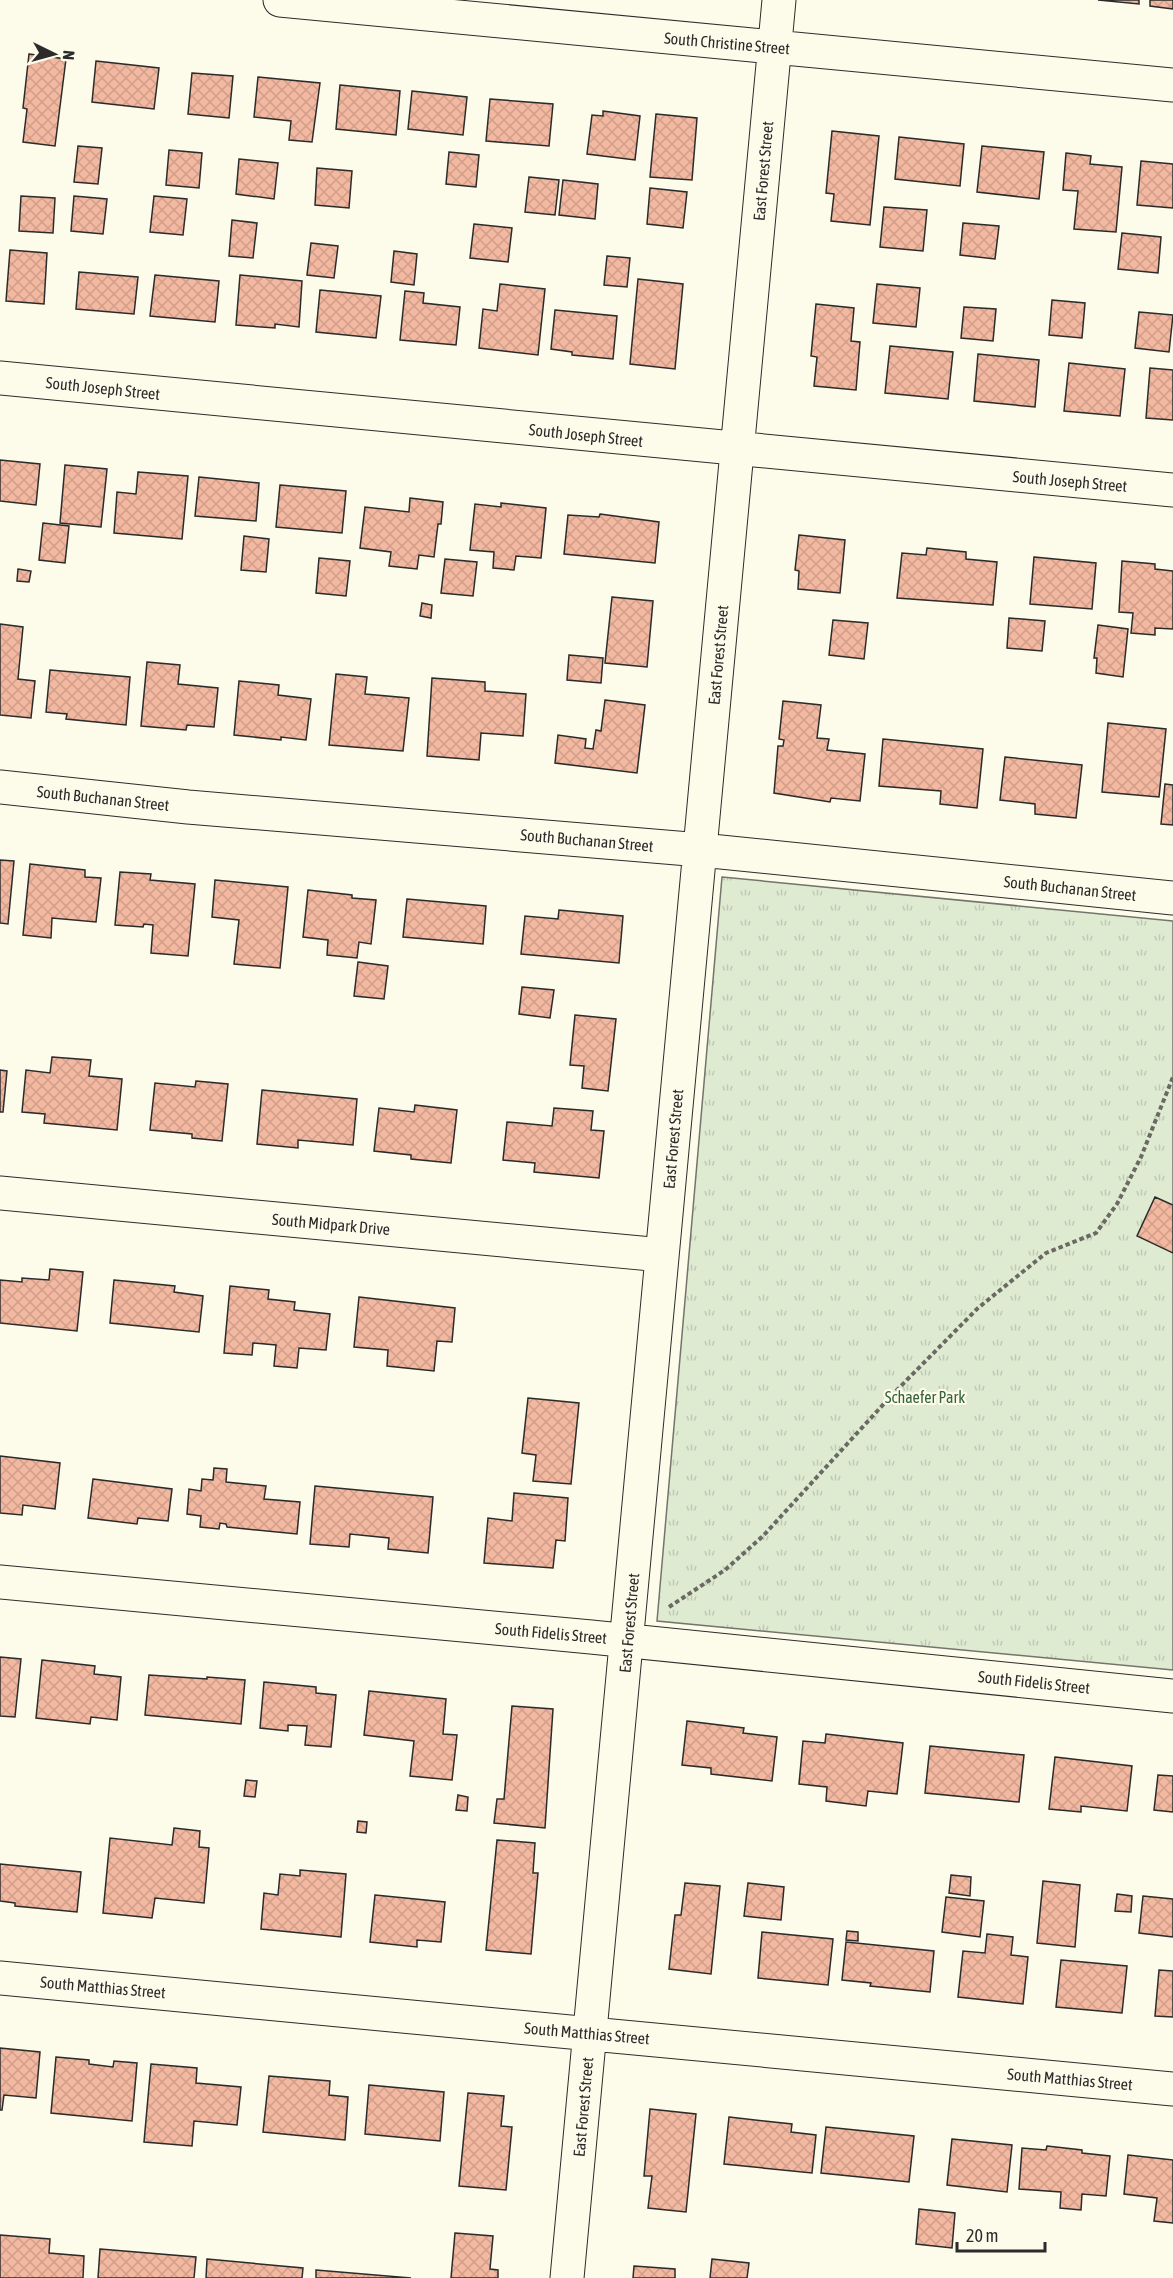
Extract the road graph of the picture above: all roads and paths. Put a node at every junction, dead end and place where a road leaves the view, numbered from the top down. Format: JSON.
{"nodes":[{"id":1,"x":280,"y":0,"type":"edge"},
{"id":2,"x":779,"y":0,"type":"edge"},
{"id":3,"x":775,"y":47,"type":"junction"},
{"id":4,"x":1173,"y":85,"type":"edge"},
{"id":5,"x":0,"y":378,"type":"edge"},
{"id":6,"x":736,"y":450,"type":"junction"},
{"id":7,"x":1173,"y":490,"type":"edge"},
{"id":8,"x":0,"y":787,"type":"edge"},
{"id":9,"x":700,"y":850,"type":"junction"},
{"id":10,"x":1173,"y":898,"type":"edge"},
{"id":11,"x":1173,"y":1077,"type":"edge"},
{"id":12,"x":0,"y":1193,"type":"edge"},
{"id":13,"x":662,"y":1256,"type":"junction"},
{"id":14,"x":0,"y":1582,"type":"edge"},
{"id":15,"x":669,"y":1607,"type":"dead end"},
{"id":16,"x":627,"y":1640,"type":"junction"},
{"id":17,"x":1173,"y":1696,"type":"edge"},
{"id":18,"x":0,"y":1977,"type":"edge"},
{"id":19,"x":590,"y":2034,"type":"junction"},
{"id":20,"x":1173,"y":2089,"type":"edge"},
{"id":21,"x":567,"y":2278,"type":"edge"}],
"edges":[{"from":1,"to":3,"type":"street","name":"South Christine Street"},
{"from":2,"to":3,"type":"street","name":"East Forest Street"},
{"from":3,"to":4,"type":"street","name":"South Christine Street"},
{"from":3,"to":6,"type":"street","name":"East Forest Street"},
{"from":5,"to":6,"type":"street","name":"South Joseph Street"},
{"from":6,"to":7,"type":"street","name":"South Joseph Street"},
{"from":6,"to":9,"type":"street","name":"East Forest Street"},
{"from":8,"to":9,"type":"street","name":"South Buchanan Street"},
{"from":9,"to":10,"type":"street","name":"South Buchanan Street"},
{"from":9,"to":13,"type":"street","name":"East Forest Street"},
{"from":11,"to":15,"type":"path"},
{"from":12,"to":13,"type":"street","name":"South Midpark Drive"},
{"from":13,"to":16,"type":"street","name":"East Forest Street"},
{"from":14,"to":16,"type":"street","name":"South Fidelis Street"},
{"from":16,"to":17,"type":"street","name":"South Fidelis Street"},
{"from":16,"to":19,"type":"street","name":"East Forest Street"},
{"from":18,"to":19,"type":"street","name":"South Matthias Street"},
{"from":19,"to":20,"type":"street","name":"South Matthias Street"},
{"from":19,"to":21,"type":"street","name":"East Forest Street"}]}
